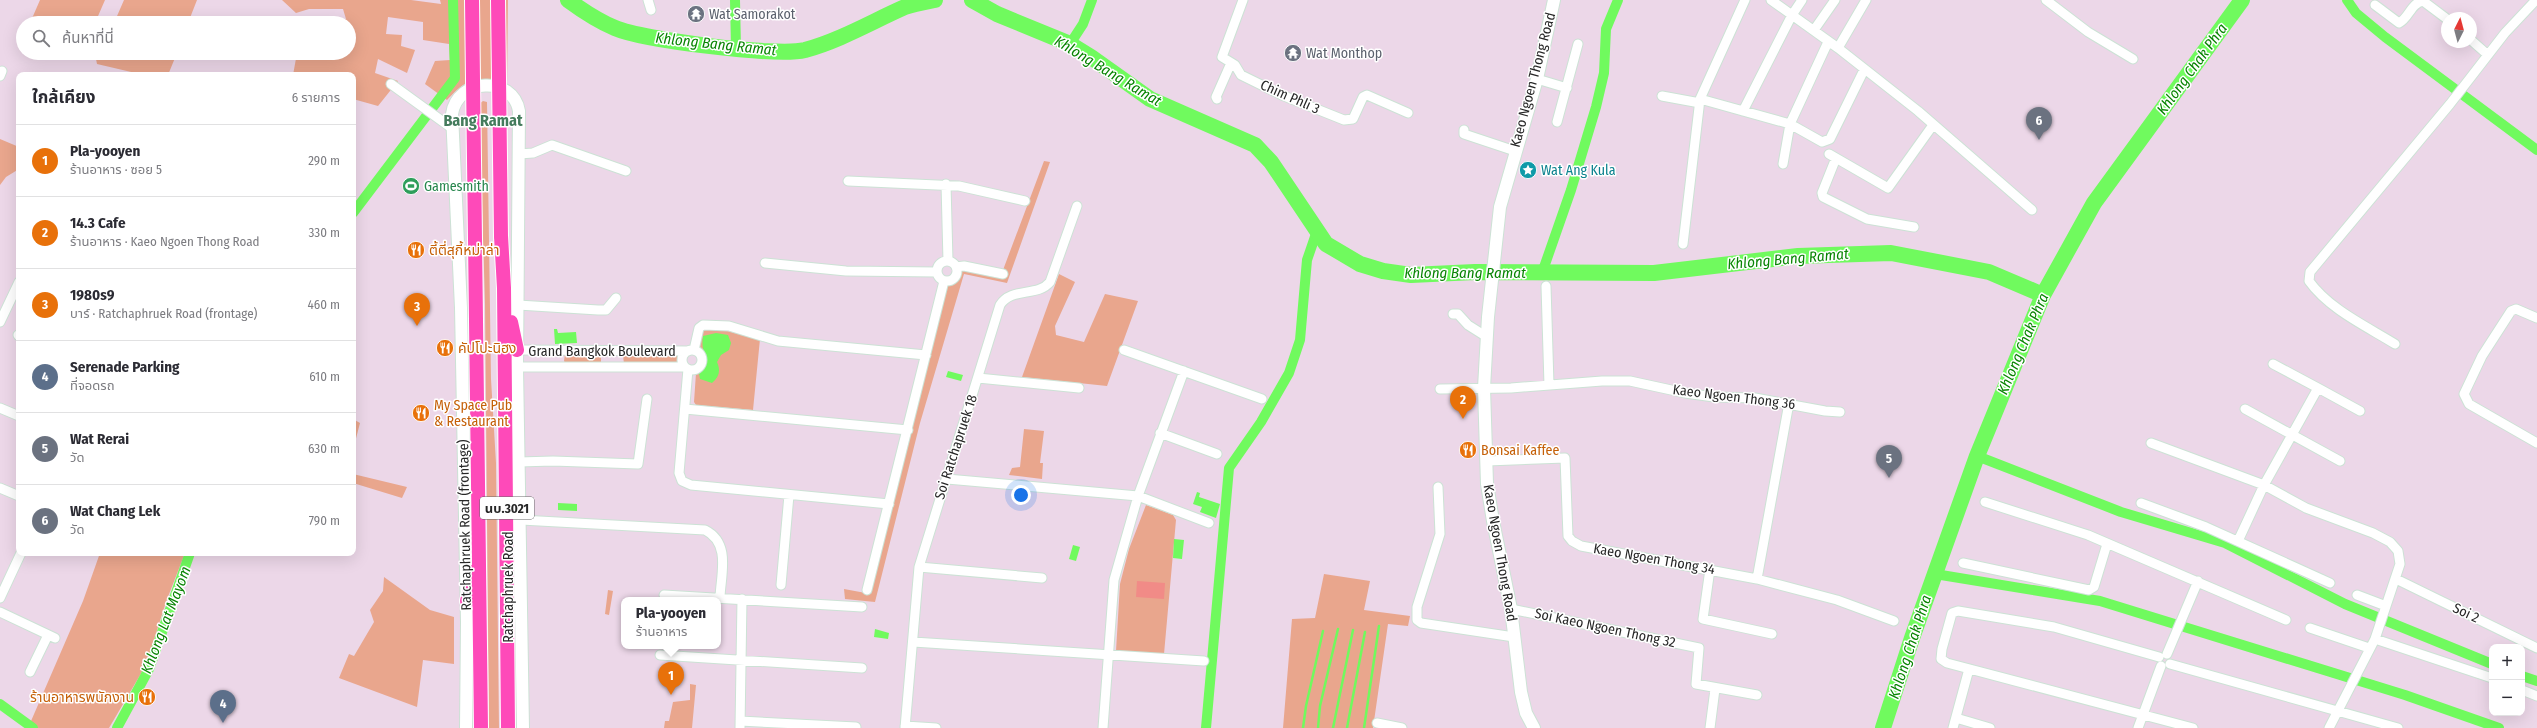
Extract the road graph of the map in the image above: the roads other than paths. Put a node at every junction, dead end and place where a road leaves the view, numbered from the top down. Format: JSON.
{"nodes":[{"id":1,"x":472,"y":0,"type":"edge"},
{"id":2,"x":498,"y":0,"type":"edge"},
{"id":3,"x":648,"y":0,"type":"edge"},
{"id":4,"x":1243,"y":0,"type":"edge"},
{"id":5,"x":1554,"y":0,"type":"edge"},
{"id":6,"x":1745,"y":0,"type":"edge"},
{"id":7,"x":1771,"y":0,"type":"edge"},
{"id":8,"x":1802,"y":0,"type":"edge"},
{"id":9,"x":1834,"y":0,"type":"edge"},
{"id":10,"x":2046,"y":0,"type":"edge"},
{"id":11,"x":2536,"y":0,"type":"edge"},
{"id":12,"x":1864,"y":1,"type":"edge"},
{"id":13,"x":2375,"y":6,"type":"dead end"},
{"id":14,"x":651,"y":10,"type":"dead end"},
{"id":15,"x":2441,"y":14,"type":"edge"},
{"id":16,"x":1792,"y":15,"type":"junction"},
{"id":17,"x":1814,"y":30,"type":"junction"},
{"id":18,"x":1828,"y":42,"type":"junction"},
{"id":19,"x":1578,"y":44,"type":"dead end"},
{"id":20,"x":2477,"y":45,"type":"edge"},
{"id":21,"x":1838,"y":48,"type":"junction"},
{"id":22,"x":2488,"y":55,"type":"junction"},
{"id":23,"x":2133,"y":59,"type":"dead end"},
{"id":24,"x":1231,"y":63,"type":"junction"},
{"id":25,"x":1864,"y":70,"type":"junction"},
{"id":26,"x":1537,"y":79,"type":"junction"},
{"id":27,"x":391,"y":84,"type":"dead end"},
{"id":28,"x":1567,"y":88,"type":"junction"},
{"id":29,"x":1662,"y":96,"type":"dead end"},
{"id":30,"x":1218,"y":99,"type":"dead end"},
{"id":31,"x":1700,"y":101,"type":"junction"},
{"id":32,"x":1743,"y":111,"type":"junction"},
{"id":33,"x":1408,"y":113,"type":"dead end"},
{"id":34,"x":1557,"y":122,"type":"dead end"},
{"id":35,"x":1790,"y":124,"type":"junction"},
{"id":36,"x":1933,"y":125,"type":"junction"},
{"id":37,"x":453,"y":129,"type":"junction"},
{"id":38,"x":1464,"y":130,"type":"dead end"},
{"id":39,"x":1515,"y":151,"type":"junction"},
{"id":40,"x":519,"y":154,"type":"junction"},
{"id":41,"x":1783,"y":164,"type":"dead end"},
{"id":42,"x":626,"y":171,"type":"dead end"},
{"id":43,"x":848,"y":181,"type":"dead end"},
{"id":44,"x":946,"y":184,"type":"junction"},
{"id":45,"x":1025,"y":201,"type":"dead end"},
{"id":46,"x":1077,"y":206,"type":"dead end"},
{"id":47,"x":2032,"y":210,"type":"dead end"},
{"id":48,"x":1914,"y":227,"type":"dead end"},
{"id":49,"x":1683,"y":244,"type":"dead end"},
{"id":50,"x":948,"y":261,"type":"junction"},
{"id":51,"x":765,"y":263,"type":"dead end"},
{"id":52,"x":956,"y":267,"type":"junction"},
{"id":53,"x":937,"y":272,"type":"junction"},
{"id":54,"x":1002,"y":274,"type":"dead end"},
{"id":55,"x":944,"y":281,"type":"junction"},
{"id":56,"x":1546,"y":286,"type":"dead end"},
{"id":57,"x":16,"y":288,"type":"edge"},
{"id":58,"x":504,"y":288,"type":"junction"},
{"id":59,"x":616,"y":298,"type":"dead end"},
{"id":60,"x":518,"y":305,"type":"junction"},
{"id":61,"x":1453,"y":314,"type":"dead end"},
{"id":62,"x":2537,"y":318,"type":"edge"},
{"id":63,"x":0,"y":322,"type":"edge"},
{"id":64,"x":1487,"y":337,"type":"junction"},
{"id":65,"x":2395,"y":344,"type":"dead end"},
{"id":66,"x":517,"y":350,"type":"junction"},
{"id":67,"x":1124,"y":350,"type":"dead end"},
{"id":68,"x":604,"y":351,"type":"junction"},
{"id":69,"x":618,"y":351,"type":"junction"},
{"id":70,"x":691,"y":351,"type":"junction"},
{"id":71,"x":926,"y":355,"type":"junction"},
{"id":72,"x":2273,"y":364,"type":"dead end"},
{"id":73,"x":618,"y":367,"type":"junction"},
{"id":74,"x":517,"y":368,"type":"junction"},
{"id":75,"x":604,"y":368,"type":"junction"},
{"id":76,"x":687,"y":368,"type":"junction"},
{"id":77,"x":1184,"y":372,"type":"junction"},
{"id":78,"x":978,"y":378,"type":"junction"},
{"id":79,"x":1549,"y":385,"type":"junction"},
{"id":80,"x":1079,"y":388,"type":"dead end"},
{"id":81,"x":1440,"y":388,"type":"dead end"},
{"id":82,"x":1484,"y":388,"type":"junction"},
{"id":83,"x":2318,"y":388,"type":"junction"},
{"id":84,"x":477,"y":397,"type":"junction"},
{"id":85,"x":647,"y":399,"type":"dead end"},
{"id":86,"x":1262,"y":399,"type":"dead end"},
{"id":87,"x":1789,"y":403,"type":"junction"},
{"id":88,"x":0,"y":408,"type":"edge"},
{"id":89,"x":685,"y":409,"type":"junction"},
{"id":90,"x":2245,"y":409,"type":"dead end"},
{"id":91,"x":2360,"y":411,"type":"dead end"},
{"id":92,"x":1840,"y":412,"type":"dead end"},
{"id":93,"x":16,"y":415,"type":"edge"},
{"id":94,"x":908,"y":430,"type":"junction"},
{"id":95,"x":1160,"y":433,"type":"junction"},
{"id":96,"x":2292,"y":435,"type":"junction"},
{"id":97,"x":2150,"y":443,"type":"dead end"},
{"id":98,"x":2537,"y":443,"type":"edge"},
{"id":99,"x":1217,"y":454,"type":"dead end"},
{"id":100,"x":1487,"y":461,"type":"junction"},
{"id":101,"x":2340,"y":461,"type":"dead end"},
{"id":102,"x":519,"y":462,"type":"junction"},
{"id":103,"x":947,"y":479,"type":"junction"},
{"id":104,"x":2264,"y":485,"type":"junction"},
{"id":105,"x":1438,"y":487,"type":"dead end"},
{"id":106,"x":0,"y":488,"type":"edge"},
{"id":107,"x":789,"y":494,"type":"junction"},
{"id":108,"x":16,"y":495,"type":"edge"},
{"id":109,"x":1138,"y":496,"type":"junction"},
{"id":110,"x":1985,"y":502,"type":"dead end"},
{"id":111,"x":2141,"y":503,"type":"dead end"},
{"id":112,"x":889,"y":504,"type":"junction"},
{"id":113,"x":521,"y":520,"type":"junction"},
{"id":114,"x":1209,"y":523,"type":"dead end"},
{"id":115,"x":2238,"y":541,"type":"junction"},
{"id":116,"x":2107,"y":544,"type":"junction"},
{"id":117,"x":20,"y":556,"type":"edge"},
{"id":118,"x":1963,"y":564,"type":"dead end"},
{"id":119,"x":919,"y":567,"type":"junction"},
{"id":120,"x":1710,"y":569,"type":"junction"},
{"id":121,"x":1042,"y":578,"type":"dead end"},
{"id":122,"x":1757,"y":578,"type":"junction"},
{"id":123,"x":2396,"y":579,"type":"junction"},
{"id":124,"x":2198,"y":581,"type":"junction"},
{"id":125,"x":2330,"y":583,"type":"dead end"},
{"id":126,"x":781,"y":585,"type":"dead end"},
{"id":127,"x":867,"y":590,"type":"dead end"},
{"id":128,"x":664,"y":595,"type":"dead end"},
{"id":129,"x":2357,"y":595,"type":"dead end"},
{"id":130,"x":720,"y":597,"type":"joint"},
{"id":131,"x":721,"y":597,"type":"edge"},
{"id":132,"x":0,"y":598,"type":"edge"},
{"id":133,"x":742,"y":599,"type":"junction"},
{"id":134,"x":467,"y":601,"type":"junction"},
{"id":135,"x":2386,"y":606,"type":"junction"},
{"id":136,"x":862,"y":607,"type":"dead end"},
{"id":137,"x":1511,"y":609,"type":"junction"},
{"id":138,"x":0,"y":612,"type":"edge"},
{"id":139,"x":2286,"y":620,"type":"dead end"},
{"id":140,"x":1894,"y":621,"type":"dead end"},
{"id":141,"x":2310,"y":628,"type":"dead end"},
{"id":142,"x":1772,"y":634,"type":"dead end"},
{"id":143,"x":1514,"y":637,"type":"junction"},
{"id":144,"x":2375,"y":639,"type":"junction"},
{"id":145,"x":913,"y":642,"type":"junction"},
{"id":146,"x":2369,"y":648,"type":"junction"},
{"id":147,"x":2537,"y":648,"type":"edge"},
{"id":148,"x":660,"y":655,"type":"dead end"},
{"id":149,"x":1108,"y":656,"type":"junction"},
{"id":150,"x":741,"y":660,"type":"junction"},
{"id":151,"x":1204,"y":661,"type":"dead end"},
{"id":152,"x":2164,"y":661,"type":"junction"},
{"id":153,"x":862,"y":668,"type":"dead end"},
{"id":154,"x":1969,"y":669,"type":"junction"},
{"id":155,"x":30,"y":672,"type":"dead end"},
{"id":156,"x":2489,"y":677,"type":"edge"},
{"id":157,"x":1715,"y":688,"type":"junction"},
{"id":158,"x":2525,"y":691,"type":"edge"},
{"id":159,"x":1757,"y":695,"type":"dead end"},
{"id":160,"x":2537,"y":696,"type":"edge"},
{"id":161,"x":2337,"y":712,"type":"junction"},
{"id":162,"x":2144,"y":714,"type":"junction"},
{"id":163,"x":1956,"y":718,"type":"junction"},
{"id":164,"x":1377,"y":723,"type":"dead end"},
{"id":165,"x":740,"y":724,"type":"edge"},
{"id":166,"x":856,"y":727,"type":"edge"},
{"id":167,"x":905,"y":727,"type":"edge"},
{"id":168,"x":466,"y":728,"type":"edge"},
{"id":169,"x":481,"y":728,"type":"edge"},
{"id":170,"x":508,"y":728,"type":"edge"},
{"id":171,"x":523,"y":728,"type":"edge"},
{"id":172,"x":936,"y":728,"type":"edge"},
{"id":173,"x":1103,"y":728,"type":"edge"},
{"id":174,"x":1402,"y":728,"type":"edge"},
{"id":175,"x":1534,"y":728,"type":"edge"},
{"id":176,"x":1710,"y":728,"type":"edge"},
{"id":177,"x":1953,"y":728,"type":"edge"},
{"id":178,"x":1990,"y":728,"type":"edge"},
{"id":179,"x":2138,"y":728,"type":"edge"},
{"id":180,"x":2194,"y":728,"type":"edge"},
{"id":181,"x":2329,"y":728,"type":"edge"},
{"id":182,"x":2398,"y":728,"type":"edge"}],
"edges":[{"from":1,"to":84,"type":"main road","name":"Ratchaphruek Road","number":"นบ.3021","bridge":true},
{"from":2,"to":58,"type":"main road","name":"Ratchaphruek Road","number":"นบ.3021","bridge":true},
{"from":3,"to":14,"type":"street"},
{"from":4,"to":24,"type":"street","name":"Chim Phli 3"},
{"from":5,"to":26,"type":"main road","name":"Kaeo Ngoen Thong Road"},
{"from":6,"to":31,"type":"street"},
{"from":7,"to":16,"type":"street"},
{"from":8,"to":16,"type":"street"},
{"from":9,"to":17,"type":"street"},
{"from":10,"to":23,"type":"street"},
{"from":11,"to":22,"type":"street"},
{"from":12,"to":21,"type":"street"},
{"from":13,"to":15,"type":"street"},
{"from":16,"to":17,"type":"street"},
{"from":16,"to":32,"type":"street"},
{"from":17,"to":18,"type":"street"},
{"from":18,"to":21,"type":"street"},
{"from":18,"to":35,"type":"street"},
{"from":19,"to":28,"type":"street"},
{"from":20,"to":22,"type":"street"},
{"from":21,"to":25,"type":"street"},
{"from":22,"to":65,"type":"street"},
{"from":24,"to":30,"type":"street"},
{"from":24,"to":33,"type":"street","name":"Chim Phli 3"},
{"from":25,"to":35,"type":"street"},
{"from":25,"to":36,"type":"street"},
{"from":26,"to":28,"type":"street"},
{"from":26,"to":39,"type":"main road","name":"Kaeo Ngoen Thong Road"},
{"from":27,"to":37,"type":"street"},
{"from":28,"to":34,"type":"street"},
{"from":29,"to":31,"type":"street"},
{"from":31,"to":32,"type":"street"},
{"from":31,"to":49,"type":"street"},
{"from":32,"to":35,"type":"street"},
{"from":35,"to":41,"type":"street"},
{"from":36,"to":47,"type":"street"},
{"from":36,"to":48,"type":"street"},
{"from":37,"to":40,"type":"main road"},
{"from":37,"to":134,"type":"main road","name":"Ratchaphruek Road (frontage)","number":"นบ.3021"},
{"from":38,"to":39,"type":"street"},
{"from":39,"to":64,"type":"main road","name":"Kaeo Ngoen Thong Road"},
{"from":40,"to":42,"type":"street"},
{"from":40,"to":60,"type":"main road","number":"นบ.3021"},
{"from":43,"to":44,"type":"street"},
{"from":44,"to":45,"type":"street"},
{"from":44,"to":50,"type":"street"},
{"from":46,"to":78,"type":"street","name":"Soi Ratchapruek 18"},
{"from":50,"to":52,"type":"street"},
{"from":50,"to":53,"type":"street"},
{"from":51,"to":53,"type":"street"},
{"from":52,"to":54,"type":"street"},
{"from":52,"to":55,"type":"street"},
{"from":53,"to":55,"type":"street"},
{"from":55,"to":71,"type":"street"},
{"from":56,"to":79,"type":"street"},
{"from":57,"to":63,"type":"street"},
{"from":58,"to":66,"type":"main road"},
{"from":58,"to":170,"type":"main road","name":"Ratchaphruek Road","number":"นบ.3021"},
{"from":59,"to":60,"type":"street"},
{"from":60,"to":66,"type":"main road","number":"นบ.3021"},
{"from":61,"to":64,"type":"street"},
{"from":62,"to":98,"type":"street"},
{"from":64,"to":82,"type":"main road","name":"Kaeo Ngoen Thong Road"},
{"from":66,"to":68,"type":"street","name":"Grand Bangkok Boulevard"},
{"from":66,"to":74,"type":"main road","number":"นบ.3021"},
{"from":67,"to":77,"type":"street"},
{"from":68,"to":69,"type":"street","name":"Grand Bangkok Boulevard"},
{"from":68,"to":75,"type":"street"},
{"from":69,"to":70,"type":"street","name":"Grand Bangkok Boulevard"},
{"from":69,"to":73,"type":"street"},
{"from":70,"to":71,"type":"street"},
{"from":70,"to":76,"type":"street","name":"Grand Bangkok Boulevard"},
{"from":70,"to":76,"type":"street","name":"Grand Bangkok Boulevard"},
{"from":71,"to":94,"type":"street"},
{"from":72,"to":83,"type":"street"},
{"from":73,"to":75,"type":"street","name":"Grand Bangkok Boulevard"},
{"from":73,"to":76,"type":"street","name":"Grand Bangkok Boulevard"},
{"from":74,"to":75,"type":"street","name":"Grand Bangkok Boulevard"},
{"from":74,"to":102,"type":"main road","number":"นบ.3021"},
{"from":76,"to":89,"type":"street"},
{"from":77,"to":86,"type":"street"},
{"from":77,"to":95,"type":"street"},
{"from":78,"to":80,"type":"street"},
{"from":78,"to":103,"type":"street","name":"Soi Ratchapruek 18"},
{"from":79,"to":82,"type":"street","name":"Kaeo Ngoen Thong 36"},
{"from":79,"to":87,"type":"street","name":"Kaeo Ngoen Thong 36"},
{"from":81,"to":82,"type":"street","name":"Kaeo Ngoen Thong 36"},
{"from":82,"to":100,"type":"main road","name":"Kaeo Ngoen Thong Road"},
{"from":83,"to":91,"type":"street"},
{"from":83,"to":96,"type":"street"},
{"from":84,"to":134,"type":"main road"},
{"from":84,"to":169,"type":"main road","name":"Ratchaphruek Road","number":"นบ.3021"},
{"from":85,"to":102,"type":"street"},
{"from":87,"to":92,"type":"street","name":"Kaeo Ngoen Thong 36"},
{"from":87,"to":122,"type":"street"},
{"from":88,"to":93,"type":"street"},
{"from":89,"to":94,"type":"street"},
{"from":89,"to":107,"type":"street"},
{"from":90,"to":96,"type":"street"},
{"from":94,"to":112,"type":"street"},
{"from":95,"to":99,"type":"street"},
{"from":95,"to":109,"type":"street"},
{"from":96,"to":101,"type":"street"},
{"from":96,"to":104,"type":"street"},
{"from":97,"to":104,"type":"street"},
{"from":100,"to":120,"type":"street","name":"Kaeo Ngoen Thong 34"},
{"from":100,"to":137,"type":"main road","name":"Kaeo Ngoen Thong Road"},
{"from":102,"to":113,"type":"main road","number":"นบ.3021"},
{"from":103,"to":109,"type":"street"},
{"from":103,"to":119,"type":"street","name":"Soi Ratchapruek 18"},
{"from":104,"to":115,"type":"street"},
{"from":104,"to":123,"type":"street"},
{"from":105,"to":143,"type":"street"},
{"from":106,"to":108,"type":"street"},
{"from":107,"to":112,"type":"street"},
{"from":107,"to":126,"type":"street"},
{"from":109,"to":114,"type":"street"},
{"from":109,"to":149,"type":"street"},
{"from":110,"to":116,"type":"street"},
{"from":111,"to":115,"type":"street"},
{"from":112,"to":127,"type":"street"},
{"from":113,"to":130,"type":"street"},
{"from":113,"to":171,"type":"main road","number":"นบ.3021"},
{"from":115,"to":125,"type":"street"},
{"from":116,"to":118,"type":"street"},
{"from":116,"to":124,"type":"street"},
{"from":117,"to":132,"type":"street"},
{"from":119,"to":121,"type":"street"},
{"from":119,"to":145,"type":"street","name":"Soi Ratchapruek 18"},
{"from":120,"to":122,"type":"street","name":"Kaeo Ngoen Thong 34"},
{"from":120,"to":142,"type":"street"},
{"from":122,"to":140,"type":"street","name":"Kaeo Ngoen Thong 34"},
{"from":123,"to":135,"type":"street"},
{"from":123,"to":147,"type":"street","name":"Soi 2"},
{"from":124,"to":139,"type":"street"},
{"from":124,"to":152,"type":"street"},
{"from":128,"to":130,"type":"street"},
{"from":129,"to":135,"type":"street"},
{"from":131,"to":133,"type":"street"},
{"from":133,"to":136,"type":"street"},
{"from":133,"to":150,"type":"street"},
{"from":134,"to":168,"type":"main road","name":"Ratchaphruek Road (frontage)","number":"นบ.3021"},
{"from":135,"to":144,"type":"street"},
{"from":137,"to":143,"type":"main road","name":"Kaeo Ngoen Thong Road"},
{"from":137,"to":157,"type":"street","name":"Soi Kaeo Ngoen Thong 32"},
{"from":138,"to":155,"type":"street"},
{"from":141,"to":146,"type":"street"},
{"from":143,"to":175,"type":"main road","name":"Kaeo Ngoen Thong Road"},
{"from":144,"to":146,"type":"street"},
{"from":144,"to":156,"type":"street"},
{"from":145,"to":149,"type":"street"},
{"from":145,"to":167,"type":"street","name":"Soi Ratchapruek 18"},
{"from":146,"to":161,"type":"street"},
{"from":148,"to":150,"type":"street"},
{"from":149,"to":151,"type":"street"},
{"from":149,"to":173,"type":"street"},
{"from":150,"to":153,"type":"street"},
{"from":150,"to":165,"type":"street"},
{"from":152,"to":154,"type":"street"},
{"from":152,"to":161,"type":"street"},
{"from":152,"to":162,"type":"street"},
{"from":154,"to":162,"type":"street"},
{"from":154,"to":163,"type":"street"},
{"from":157,"to":159,"type":"street"},
{"from":157,"to":176,"type":"street"},
{"from":158,"to":160,"type":"street"},
{"from":161,"to":181,"type":"street"},
{"from":161,"to":182,"type":"street"},
{"from":162,"to":179,"type":"street"},
{"from":162,"to":180,"type":"street"},
{"from":163,"to":177,"type":"street"},
{"from":163,"to":178,"type":"street"},
{"from":164,"to":174,"type":"street"},
{"from":165,"to":166,"type":"street"},
{"from":167,"to":172,"type":"street"}]}
